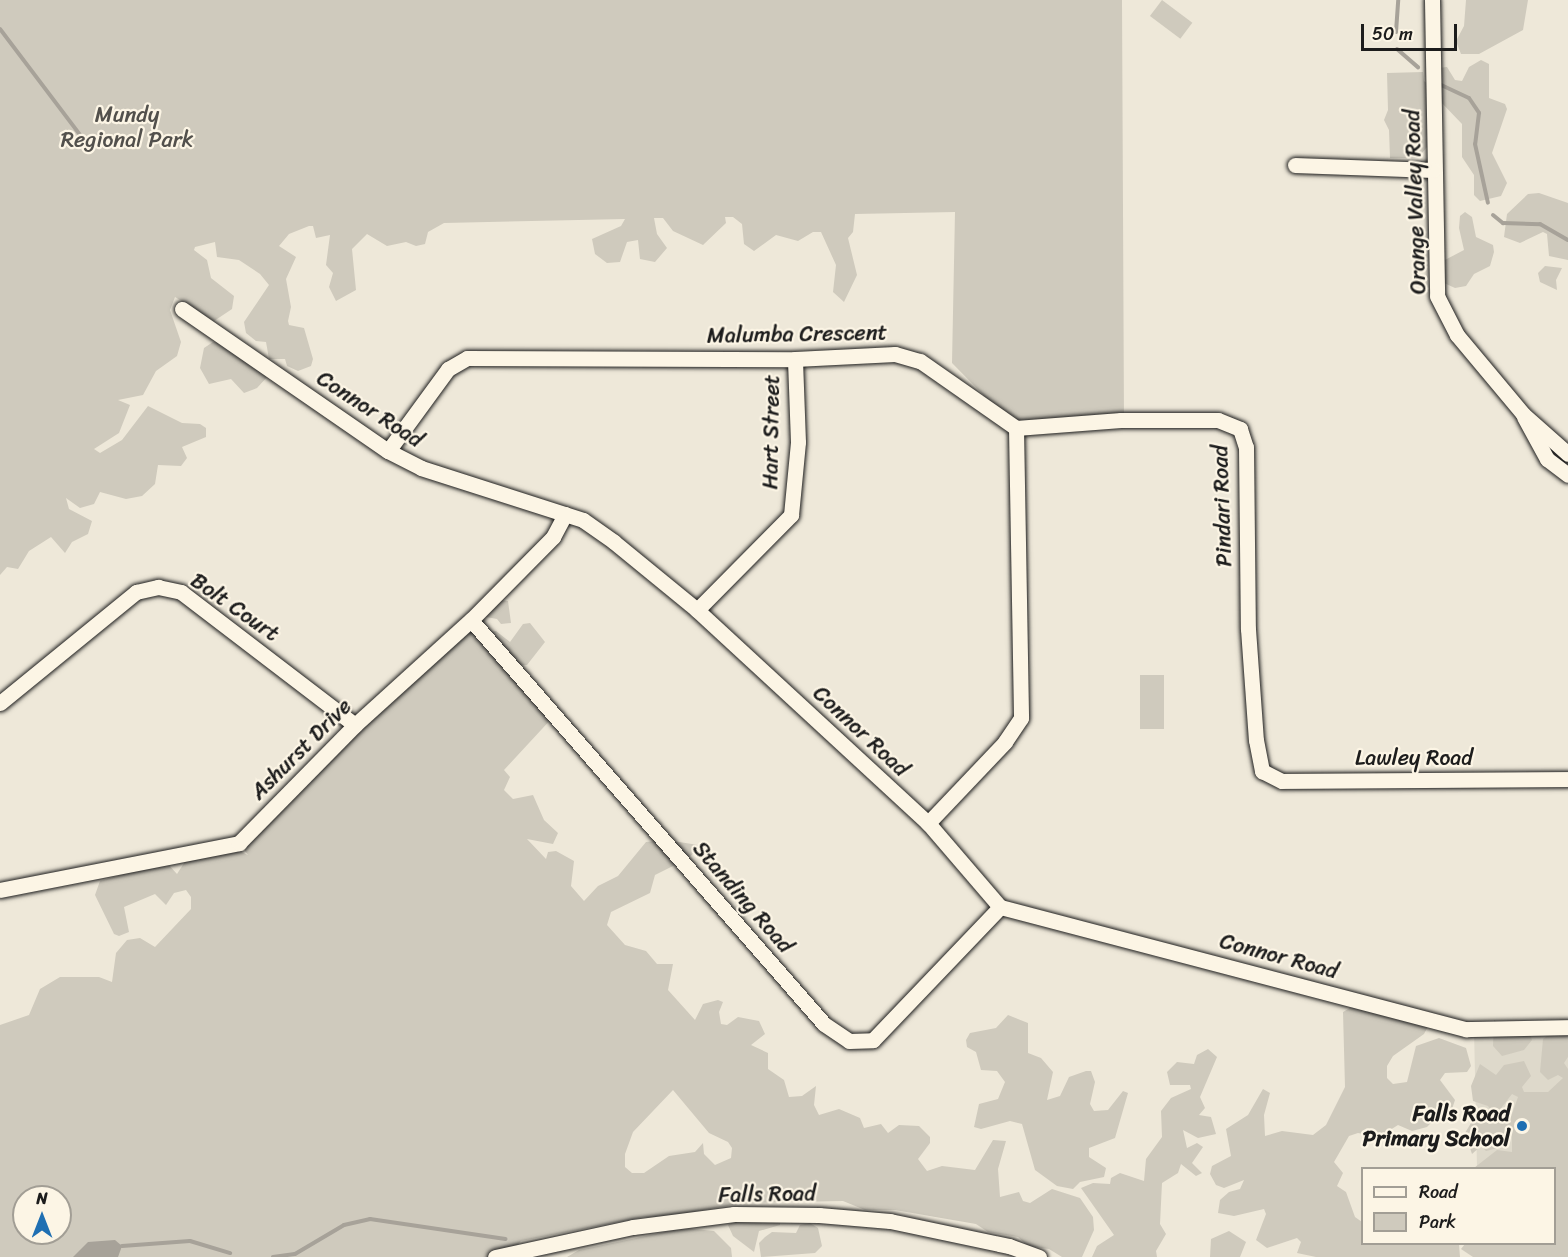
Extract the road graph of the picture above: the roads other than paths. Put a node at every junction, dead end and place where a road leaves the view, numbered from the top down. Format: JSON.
{"nodes":[{"id":1,"x":1432,"y":0,"type":"edge"},
{"id":2,"x":1440,"y":0,"type":"edge"},
{"id":3,"x":1434,"y":32,"type":"junction"},
{"id":4,"x":1295,"y":165,"type":"dead end"},
{"id":5,"x":1433,"y":170,"type":"junction"},
{"id":6,"x":182,"y":309,"type":"dead end"},
{"id":7,"x":795,"y":359,"type":"junction"},
{"id":8,"x":1523,"y":414,"type":"junction"},
{"id":9,"x":1016,"y":428,"type":"junction"},
{"id":10,"x":388,"y":451,"type":"junction"},
{"id":11,"x":1568,"y":454,"type":"edge"},
{"id":12,"x":1568,"y":475,"type":"edge"},
{"id":13,"x":566,"y":514,"type":"junction"},
{"id":14,"x":697,"y":610,"type":"junction"},
{"id":15,"x":471,"y":620,"type":"junction"},
{"id":16,"x":0,"y":703,"type":"edge"},
{"id":17,"x":355,"y":724,"type":"junction"},
{"id":18,"x":1262,"y":771,"type":"joint"},
{"id":19,"x":1568,"y":779,"type":"edge"},
{"id":20,"x":928,"y":823,"type":"junction"},
{"id":21,"x":0,"y":890,"type":"edge"},
{"id":22,"x":1000,"y":907,"type":"junction"},
{"id":23,"x":1568,"y":1027,"type":"edge"},
{"id":24,"x":495,"y":1257,"type":"edge"},
{"id":25,"x":1039,"y":1257,"type":"edge"}],
"edges":[{"from":1,"to":3,"type":"street","name":"Orange Valley Road"},
{"from":2,"to":3,"type":"street","name":"Orange Valley Road"},
{"from":3,"to":5,"type":"street","name":"Orange Valley Road"},
{"from":4,"to":5,"type":"street"},
{"from":5,"to":8,"type":"street","name":"Orange Valley Road"},
{"from":6,"to":10,"type":"street","name":"Connor Road"},
{"from":7,"to":9,"type":"street","name":"Malumba Crescent"},
{"from":7,"to":10,"type":"street","name":"Malumba Crescent"},
{"from":7,"to":14,"type":"street","name":"Hart Street"},
{"from":8,"to":11,"type":"street","name":"Orange Valley Road"},
{"from":8,"to":12,"type":"street","name":"Orange Valley Road"},
{"from":9,"to":18,"type":"street","name":"Pindari Road"},
{"from":9,"to":20,"type":"street"},
{"from":10,"to":13,"type":"street","name":"Connor Road"},
{"from":13,"to":14,"type":"street","name":"Connor Road"},
{"from":13,"to":15,"type":"street","name":"Ashurst Drive"},
{"from":14,"to":20,"type":"street","name":"Connor Road"},
{"from":15,"to":17,"type":"street","name":"Ashurst Drive"},
{"from":15,"to":22,"type":"street","name":"Standing Road"},
{"from":16,"to":17,"type":"street","name":"Bolt Court"},
{"from":17,"to":21,"type":"street","name":"Ashurst Drive"},
{"from":18,"to":19,"type":"street","name":"Lawley Road"},
{"from":20,"to":22,"type":"street","name":"Connor Road"},
{"from":22,"to":23,"type":"street","name":"Connor Road"},
{"from":24,"to":25,"type":"street","name":"Falls Road"}]}
